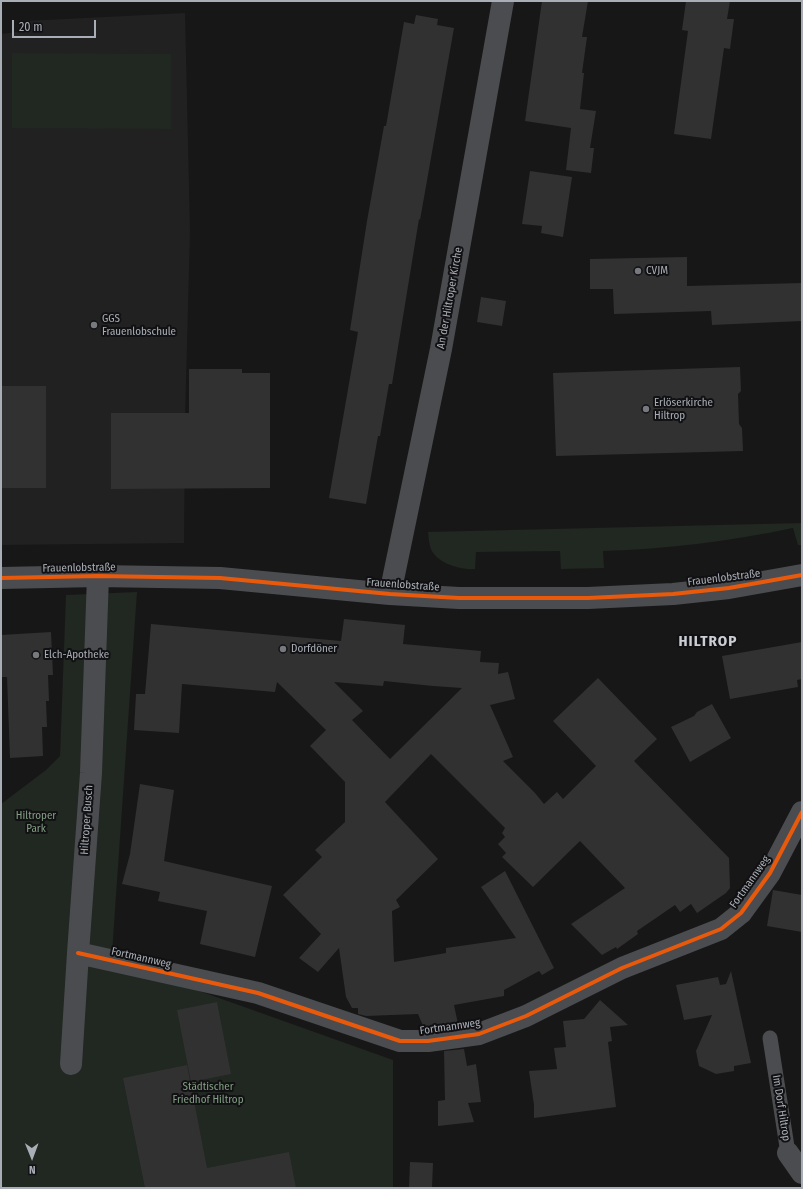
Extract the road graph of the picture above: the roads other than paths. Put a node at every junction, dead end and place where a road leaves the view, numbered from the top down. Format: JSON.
{"nodes":[{"id":1,"x":503,"y":1,"type":"edge"},
{"id":2,"x":802,"y":575,"type":"edge"},
{"id":3,"x":98,"y":576,"type":"junction"},
{"id":4,"x":1,"y":578,"type":"edge"},
{"id":5,"x":390,"y":594,"type":"junction"},
{"id":6,"x":802,"y":812,"type":"edge"},
{"id":7,"x":78,"y":952,"type":"junction"},
{"id":8,"x":770,"y":1038,"type":"dead end"},
{"id":9,"x":71,"y":1064,"type":"dead end"},
{"id":10,"x":788,"y":1153,"type":"joint"},
{"id":11,"x":802,"y":1173,"type":"edge"}],
"edges":[{"from":1,"to":5,"type":"street","name":"An der Hiltroper Kirche"},
{"from":2,"to":5,"type":"street","name":"Frauenlobstraße"},
{"from":3,"to":4,"type":"street","name":"Frauenlobstraße"},
{"from":3,"to":5,"type":"street","name":"Frauenlobstraße"},
{"from":3,"to":7,"type":"street","name":"Hiltroper Busch"},
{"from":6,"to":7,"type":"street","name":"Fortmannweg"},
{"from":7,"to":9,"type":"street","name":"Hiltroper Busch"},
{"from":8,"to":10,"type":"lane","name":"Im Dorf Hiltrop"},
{"from":10,"to":11,"type":"street","name":"Im Dorf Hiltrop"}]}
